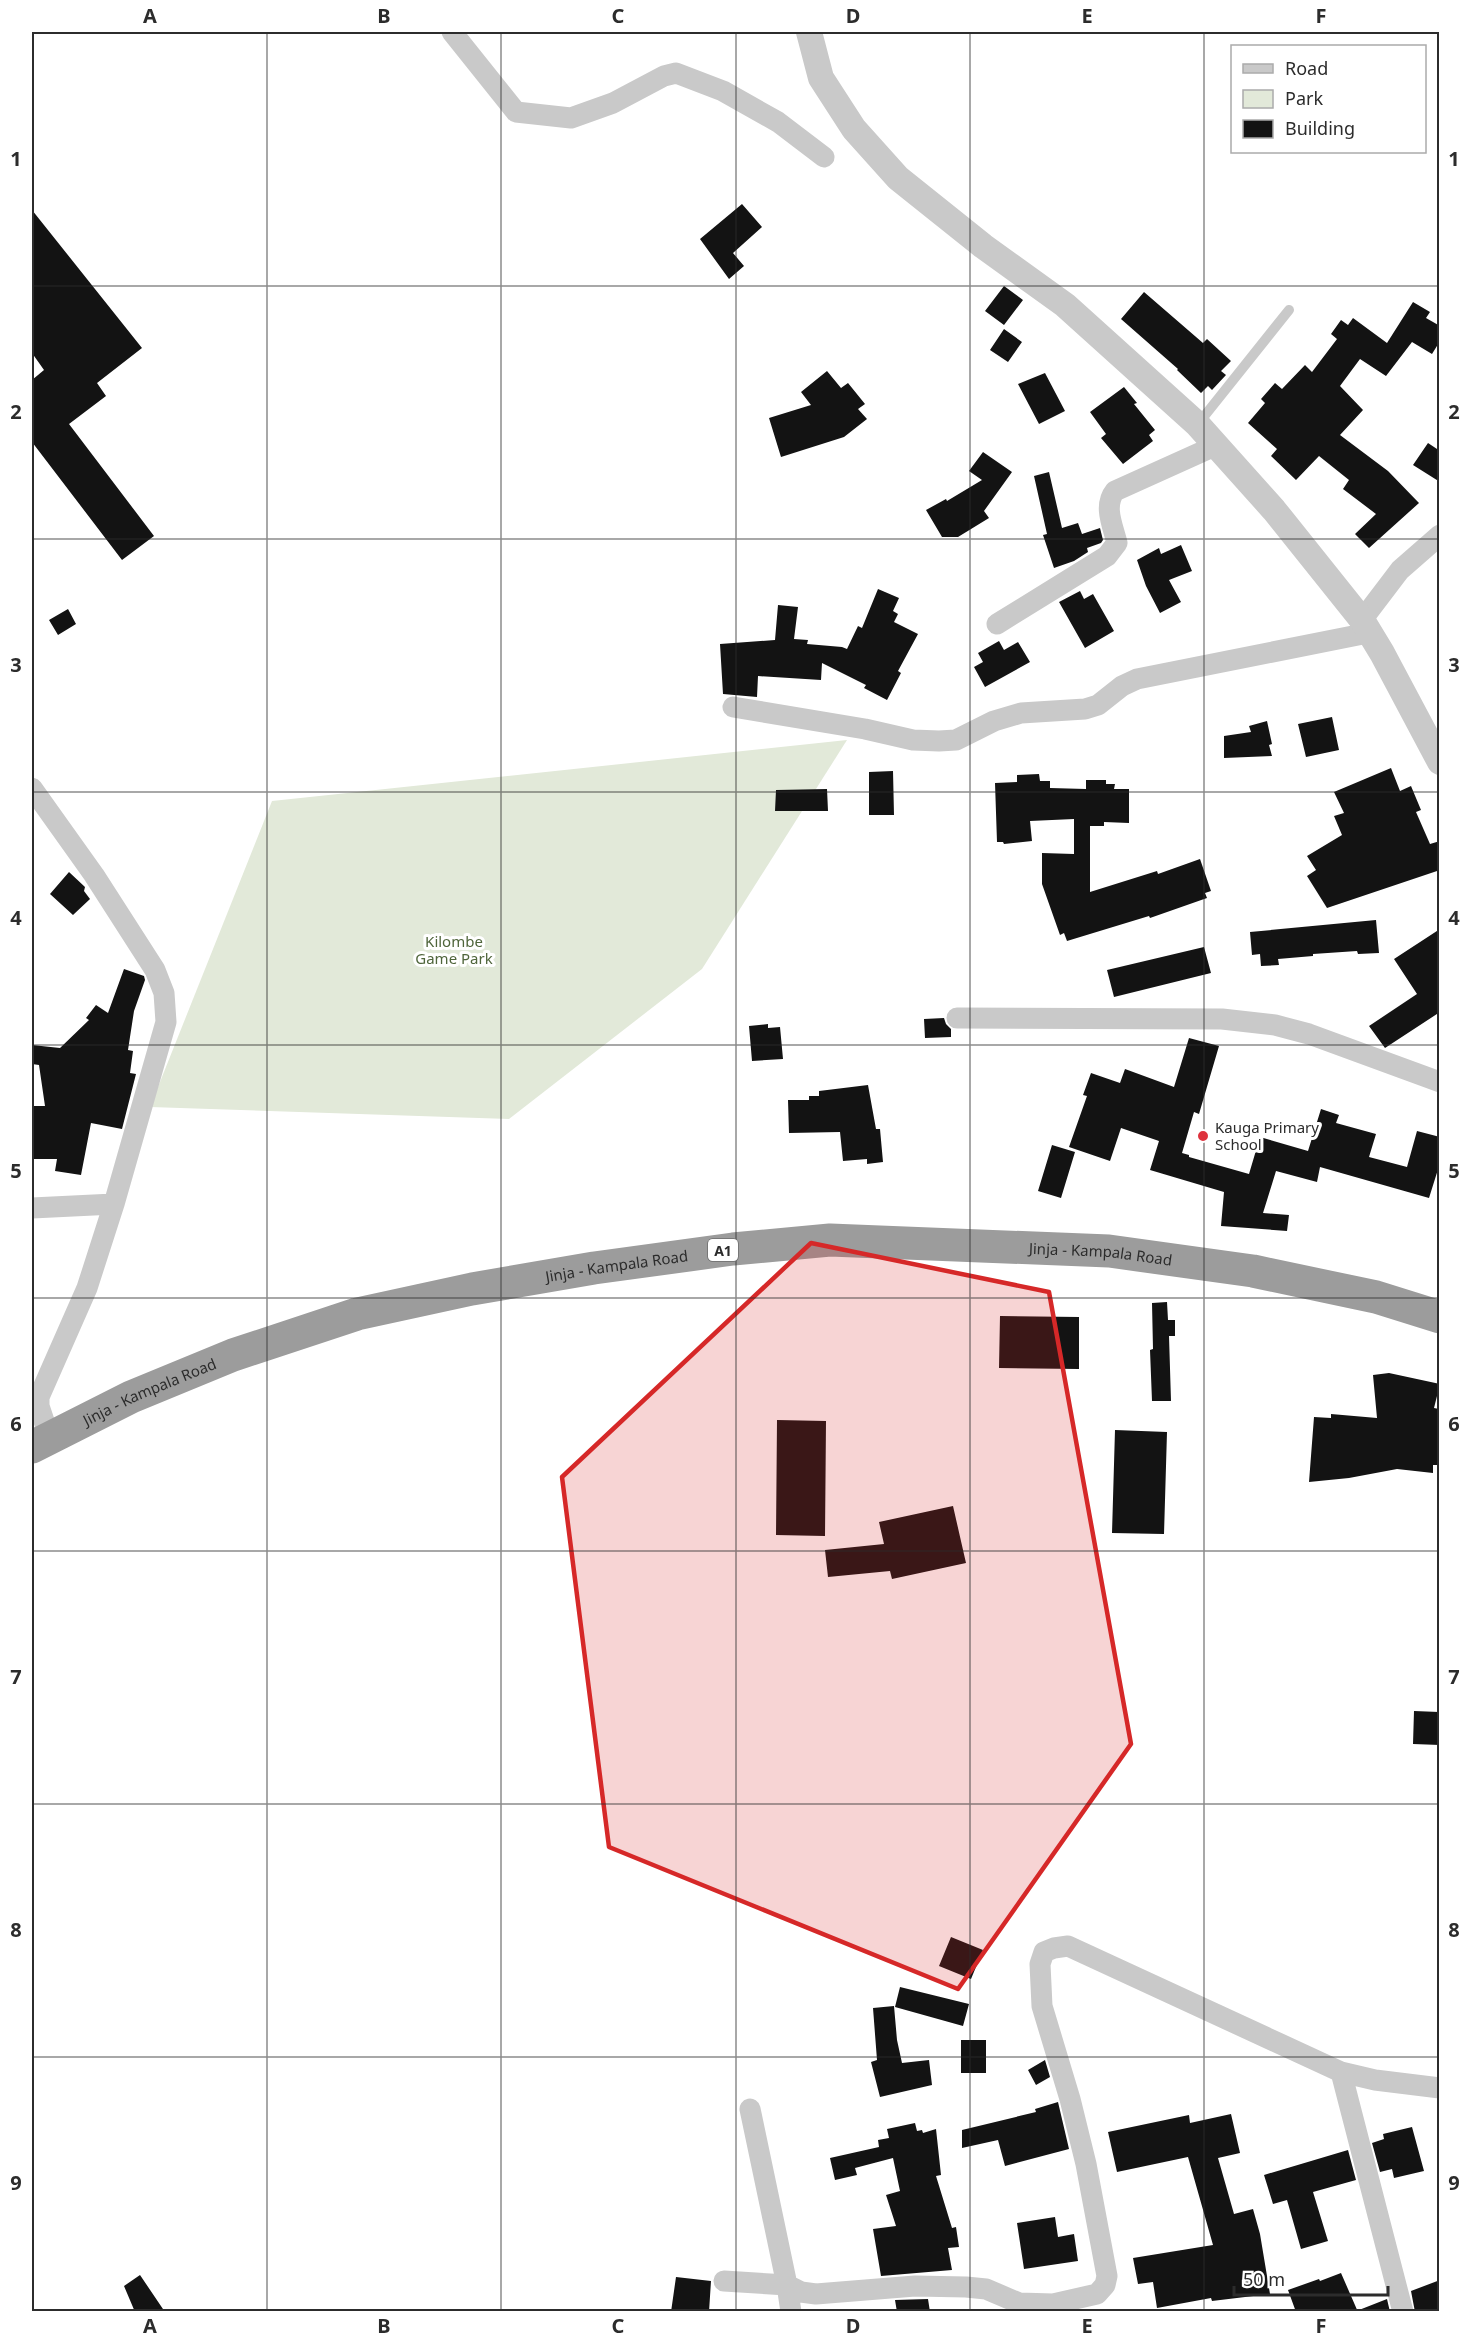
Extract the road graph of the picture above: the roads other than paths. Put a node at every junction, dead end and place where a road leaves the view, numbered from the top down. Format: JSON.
{"nodes":[{"id":1,"x":452,"y":32,"type":"edge"},
{"id":2,"x":809,"y":32,"type":"edge"},
{"id":3,"x":824,"y":157,"type":"dead end"},
{"id":4,"x":1289,"y":310,"type":"dead end"},
{"id":5,"x":1197,"y":424,"type":"junction"},
{"id":6,"x":1216,"y":445,"type":"junction"},
{"id":7,"x":1440,"y":535,"type":"edge"},
{"id":8,"x":998,"y":624,"type":"dead end"},
{"id":9,"x":1365,"y":626,"type":"junction"},
{"id":10,"x":734,"y":707,"type":"dead end"},
{"id":11,"x":1440,"y":762,"type":"edge"},
{"id":12,"x":32,"y":788,"type":"edge"},
{"id":13,"x":957,"y":1018,"type":"dead end"},
{"id":14,"x":1440,"y":1083,"type":"edge"},
{"id":15,"x":114,"y":1204,"type":"junction"},
{"id":16,"x":32,"y":1208,"type":"edge"},
{"id":17,"x":1440,"y":1317,"type":"edge"},
{"id":18,"x":40,"y":1441,"type":"edge"},
{"id":19,"x":1341,"y":2072,"type":"junction"},
{"id":20,"x":1440,"y":2088,"type":"edge"},
{"id":21,"x":750,"y":2109,"type":"dead end"},
{"id":22,"x":724,"y":2281,"type":"dead end"},
{"id":23,"x":787,"y":2285,"type":"junction"},
{"id":24,"x":999,"y":2303,"type":"edge"},
{"id":25,"x":790,"y":2312,"type":"edge"},
{"id":26,"x":1403,"y":2312,"type":"edge"}],
"edges":[{"from":1,"to":3,"type":"street"},
{"from":2,"to":5,"type":"street"},
{"from":4,"to":5,"type":"lane"},
{"from":5,"to":6,"type":"street"},
{"from":6,"to":8,"type":"street"},
{"from":6,"to":9,"type":"street"},
{"from":7,"to":9,"type":"street"},
{"from":9,"to":10,"type":"street"},
{"from":9,"to":11,"type":"street"},
{"from":12,"to":15,"type":"street"},
{"from":13,"to":14,"type":"street"},
{"from":15,"to":16,"type":"street"},
{"from":15,"to":18,"type":"street"},
{"from":17,"to":18,"type":"highway","name":"Jinja - Kampala Road","number":"A1"},
{"from":19,"to":20,"type":"street"},
{"from":19,"to":24,"type":"street"},
{"from":19,"to":26,"type":"street"},
{"from":21,"to":23,"type":"street"},
{"from":22,"to":23,"type":"street"},
{"from":23,"to":24,"type":"street"},
{"from":23,"to":25,"type":"street"}]}
